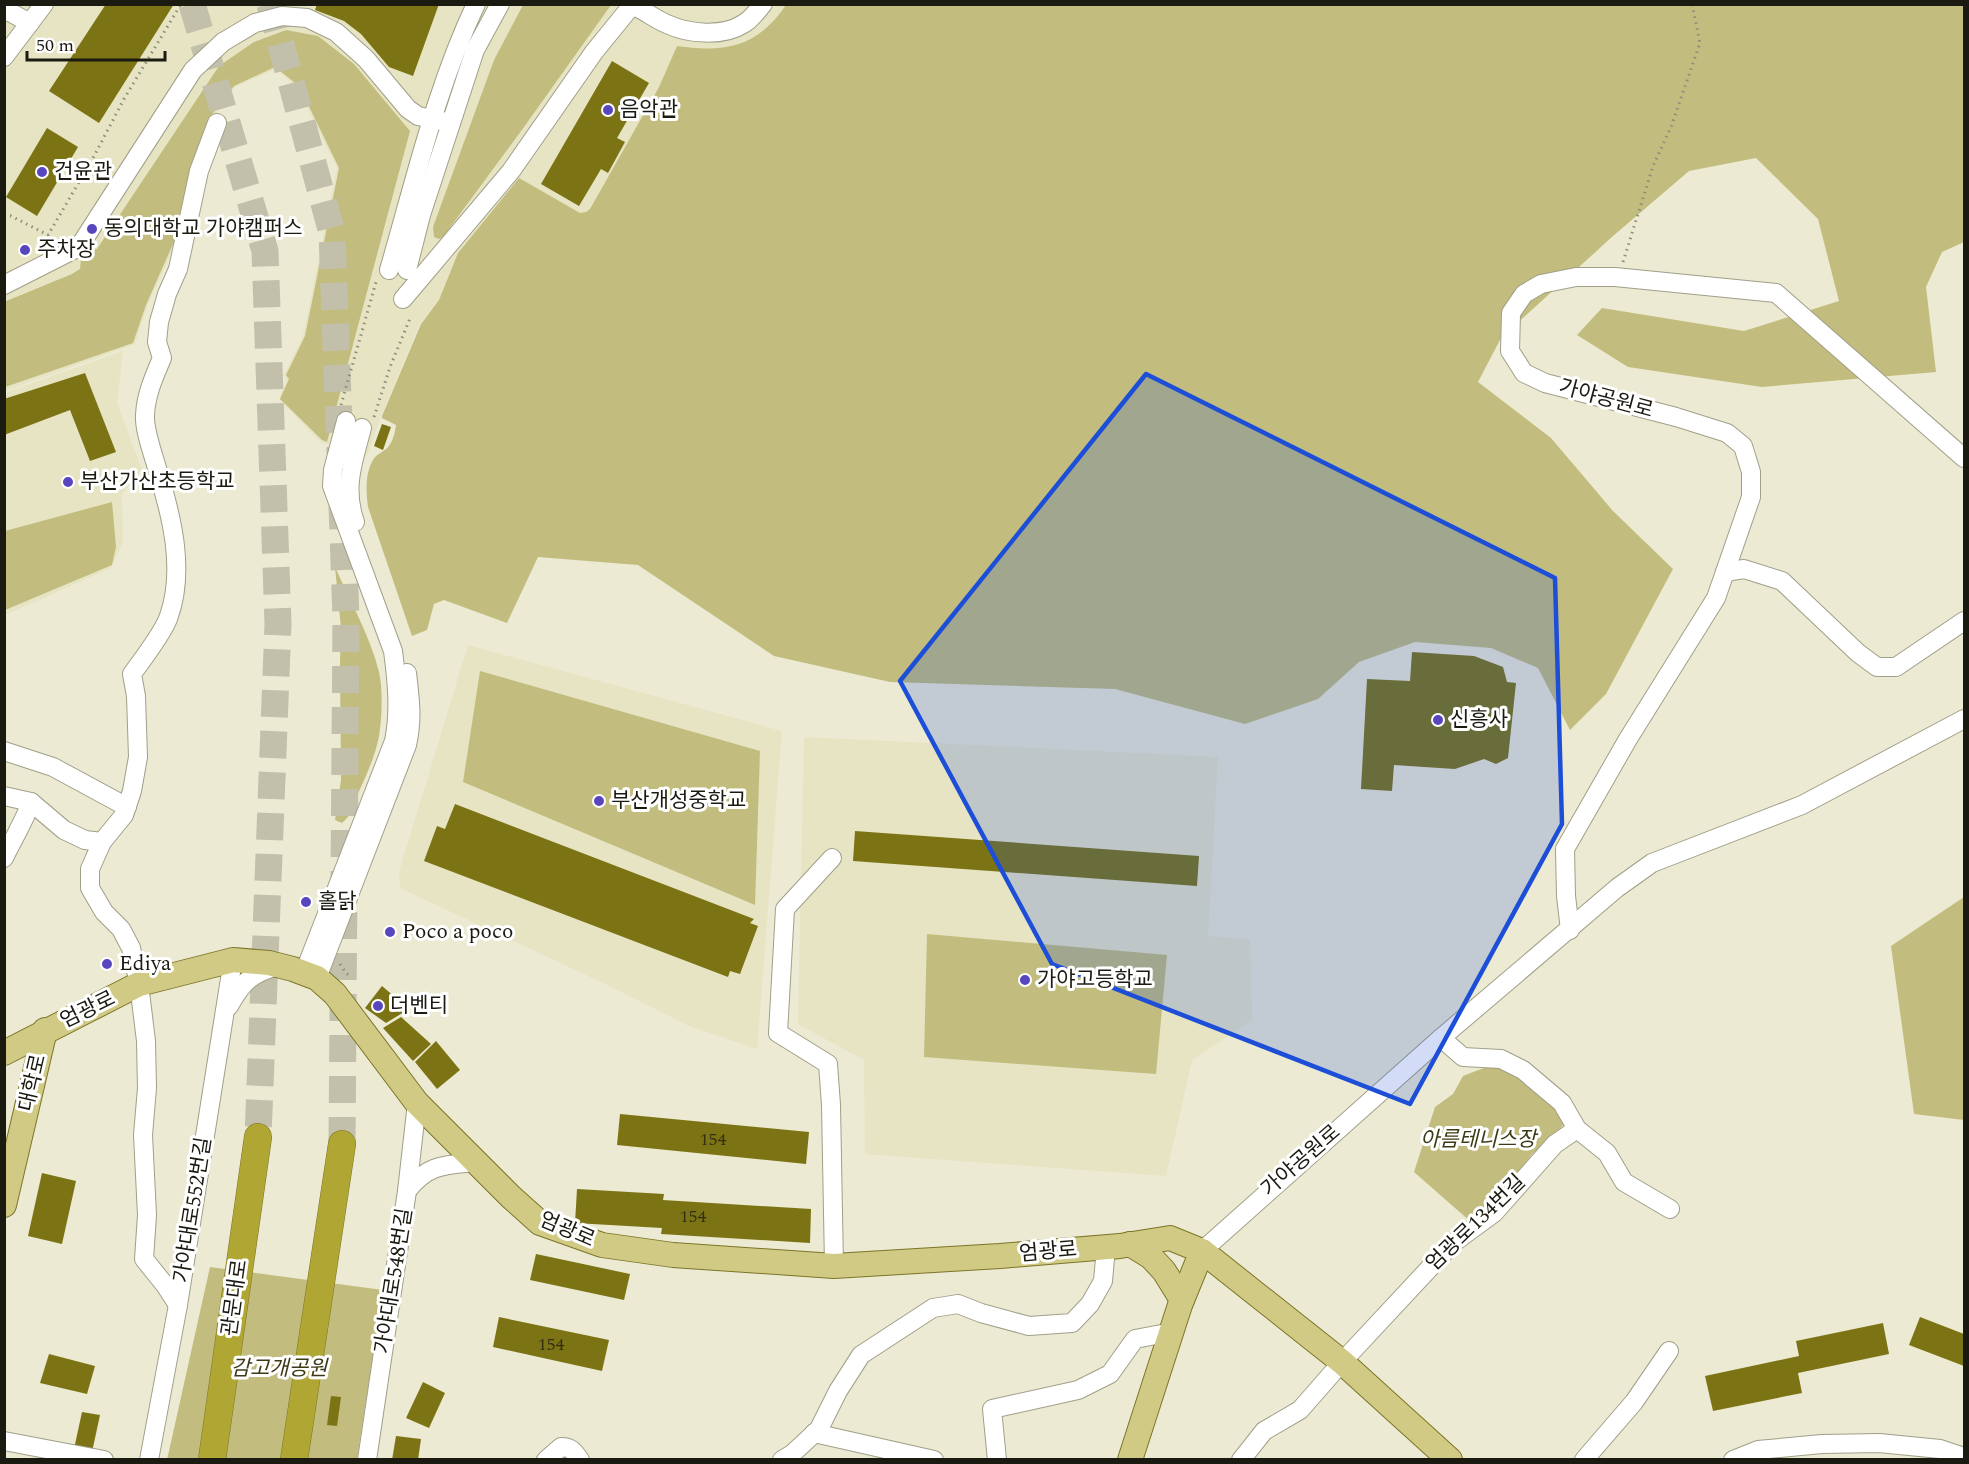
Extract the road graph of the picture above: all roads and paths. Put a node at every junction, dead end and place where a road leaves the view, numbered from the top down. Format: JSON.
{"nodes":[{"id":1,"x":44,"y":4,"type":"edge"},
{"id":2,"x":181,"y":4,"type":"edge"},
{"id":3,"x":476,"y":4,"type":"edge"},
{"id":4,"x":500,"y":4,"type":"edge"},
{"id":5,"x":763,"y":4,"type":"edge"},
{"id":6,"x":1692,"y":4,"type":"edge"},
{"id":7,"x":4,"y":9,"type":"edge"},
{"id":8,"x":30,"y":23,"type":"junction"},
{"id":9,"x":4,"y":57,"type":"edge"},
{"id":10,"x":442,"y":121,"type":"junction"},
{"id":11,"x":217,"y":123,"type":"dead end"},
{"id":12,"x":4,"y":215,"type":"edge"},
{"id":13,"x":398,"y":270,"type":"dead end"},
{"id":14,"x":1618,"y":277,"type":"junction"},
{"id":15,"x":4,"y":285,"type":"edge"},
{"id":16,"x":403,"y":299,"type":"dead end"},
{"id":17,"x":1965,"y":458,"type":"edge"},
{"id":18,"x":1725,"y":572,"type":"junction"},
{"id":19,"x":1965,"y":621,"type":"edge"},
{"id":20,"x":1965,"y":719,"type":"edge"},
{"id":21,"x":4,"y":751,"type":"edge"},
{"id":22,"x":4,"y":796,"type":"edge"},
{"id":23,"x":31,"y":802,"type":"junction"},
{"id":24,"x":127,"y":807,"type":"junction"},
{"id":25,"x":102,"y":842,"type":"junction"},
{"id":26,"x":4,"y":858,"type":"edge"},
{"id":27,"x":832,"y":858,"type":"dead end"},
{"id":28,"x":1570,"y":930,"type":"junction"},
{"id":29,"x":327,"y":954,"type":"junction"},
{"id":30,"x":233,"y":960,"type":"junction"},
{"id":31,"x":279,"y":966,"type":"junction"},
{"id":32,"x":310,"y":975,"type":"junction"},
{"id":33,"x":139,"y":984,"type":"junction"},
{"id":34,"x":335,"y":994,"type":"junction"},
{"id":35,"x":225,"y":1012,"type":"junction"},
{"id":36,"x":45,"y":1030,"type":"junction"},
{"id":37,"x":1441,"y":1038,"type":"junction"},
{"id":38,"x":4,"y":1053,"type":"edge"},
{"id":39,"x":417,"y":1103,"type":"junction"},
{"id":40,"x":1577,"y":1129,"type":"junction"},
{"id":41,"x":258,"y":1137,"type":"tunnel mouth"},
{"id":42,"x":342,"y":1144,"type":"tunnel mouth"},
{"id":43,"x":476,"y":1162,"type":"junction"},
{"id":44,"x":407,"y":1191,"type":"junction"},
{"id":45,"x":4,"y":1205,"type":"edge"},
{"id":46,"x":1670,"y":1209,"type":"dead end"},
{"id":47,"x":1130,"y":1244,"type":"junction"},
{"id":48,"x":1106,"y":1247,"type":"junction"},
{"id":49,"x":1202,"y":1251,"type":"junction"},
{"id":50,"x":834,"y":1266,"type":"junction"},
{"id":51,"x":1182,"y":1300,"type":"junction"},
{"id":52,"x":178,"y":1305,"type":"junction"},
{"id":53,"x":1172,"y":1332,"type":"junction"},
{"id":54,"x":1669,"y":1351,"type":"dead end"},
{"id":55,"x":1342,"y":1362,"type":"junction"},
{"id":56,"x":814,"y":1433,"type":"junction"},
{"id":57,"x":4,"y":1441,"type":"edge"},
{"id":58,"x":1965,"y":1457,"type":"edge"},
{"id":59,"x":104,"y":1460,"type":"edge"},
{"id":60,"x":149,"y":1460,"type":"edge"},
{"id":61,"x":212,"y":1460,"type":"edge"},
{"id":62,"x":294,"y":1460,"type":"edge"},
{"id":63,"x":367,"y":1460,"type":"edge"},
{"id":64,"x":546,"y":1460,"type":"edge"},
{"id":65,"x":579,"y":1460,"type":"edge"},
{"id":66,"x":782,"y":1460,"type":"edge"},
{"id":67,"x":934,"y":1460,"type":"edge"},
{"id":68,"x":997,"y":1460,"type":"edge"},
{"id":69,"x":1130,"y":1460,"type":"edge"},
{"id":70,"x":1241,"y":1460,"type":"edge"},
{"id":71,"x":1450,"y":1460,"type":"edge"},
{"id":72,"x":1584,"y":1460,"type":"edge"},
{"id":73,"x":1733,"y":1460,"type":"edge"}],
"edges":[{"from":1,"to":8,"type":"street"},
{"from":2,"to":12,"type":"path"},
{"from":3,"to":10,"type":"street"},
{"from":4,"to":10,"type":"street"},
{"from":5,"to":16,"type":"street"},
{"from":6,"to":14,"type":"path"},
{"from":7,"to":8,"type":"street"},
{"from":8,"to":9,"type":"street"},
{"from":10,"to":13,"type":"street"},
{"from":10,"to":15,"type":"street"},
{"from":11,"to":24,"type":"street"},
{"from":14,"to":17,"type":"street","name":"가야공원로"},
{"from":14,"to":18,"type":"street","name":"가야공원로"},
{"from":18,"to":19,"type":"street"},
{"from":18,"to":28,"type":"street","name":"가야공원로"},
{"from":20,"to":28,"type":"street","name":"가야공원로"},
{"from":21,"to":24,"type":"street"},
{"from":22,"to":23,"type":"street"},
{"from":23,"to":25,"type":"street"},
{"from":23,"to":26,"type":"street"},
{"from":24,"to":25,"type":"street"},
{"from":25,"to":33,"type":"street"},
{"from":27,"to":50,"type":"street"},
{"from":28,"to":37,"type":"street","name":"가야공원로"},
{"from":29,"to":32,"type":"street"},
{"from":29,"to":32,"type":"street"},
{"from":29,"to":34,"type":"street"},
{"from":30,"to":31,"type":"main road","name":"엄광로"},
{"from":30,"to":33,"type":"main road","name":"엄광로"},
{"from":30,"to":35,"type":"street","name":"가야대로552번길"},
{"from":31,"to":32,"type":"main road","name":"엄광로"},
{"from":31,"to":35,"type":"street"},
{"from":32,"to":34,"type":"main road","name":"엄광로"},
{"from":33,"to":36,"type":"main road","name":"엄광로"},
{"from":33,"to":52,"type":"street","name":"엄광로"},
{"from":34,"to":39,"type":"main road","name":"엄광로"},
{"from":35,"to":52,"type":"street","name":"가야대로552번길"},
{"from":36,"to":38,"type":"main road","name":"엄광로"},
{"from":36,"to":45,"type":"main road","name":"대학로"},
{"from":37,"to":40,"type":"street"},
{"from":37,"to":49,"type":"street","name":"가야공원로"},
{"from":39,"to":43,"type":"main road","name":"엄광로"},
{"from":39,"to":44,"type":"street","name":"가야대로548번길"},
{"from":40,"to":46,"type":"street"},
{"from":40,"to":55,"type":"street","name":"엄광로134번길"},
{"from":41,"to":61,"type":"highway","name":"관문대로"},
{"from":42,"to":62,"type":"highway"},
{"from":43,"to":44,"type":"street"},
{"from":43,"to":50,"type":"main road","name":"엄광로"},
{"from":44,"to":63,"type":"street","name":"가야대로548번길"},
{"from":47,"to":48,"type":"main road","name":"엄광로"},
{"from":47,"to":49,"type":"main road","name":"엄광로"},
{"from":47,"to":51,"type":"main road"},
{"from":48,"to":50,"type":"main road","name":"엄광로"},
{"from":48,"to":56,"type":"street","name":"엄광로"},
{"from":49,"to":51,"type":"main road","name":"가야공원로"},
{"from":49,"to":55,"type":"main road","name":"엄광로"},
{"from":51,"to":53,"type":"main road","name":"가야공원로"},
{"from":52,"to":60,"type":"street","name":"가야대로552번길"},
{"from":53,"to":68,"type":"street"},
{"from":53,"to":69,"type":"main road","name":"가야공원로"},
{"from":54,"to":72,"type":"street"},
{"from":55,"to":70,"type":"street","name":"엄광로134번길"},
{"from":55,"to":71,"type":"main road","name":"엄광로"},
{"from":56,"to":66,"type":"street"},
{"from":56,"to":67,"type":"street"},
{"from":57,"to":59,"type":"street"},
{"from":58,"to":73,"type":"street"},
{"from":64,"to":65,"type":"street"}]}
